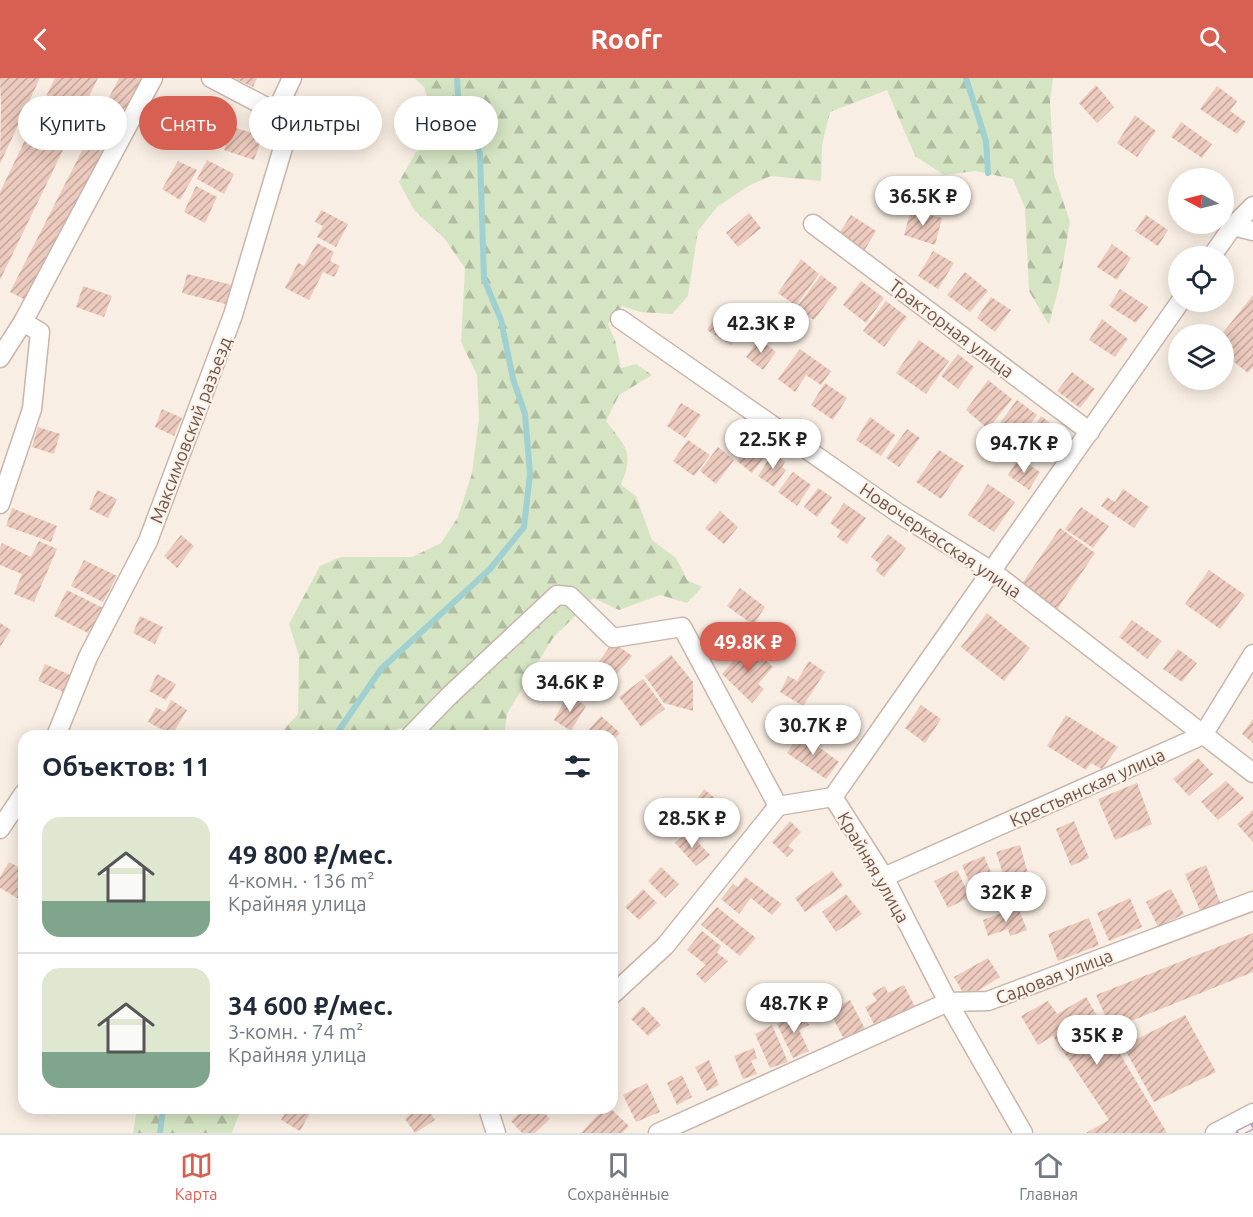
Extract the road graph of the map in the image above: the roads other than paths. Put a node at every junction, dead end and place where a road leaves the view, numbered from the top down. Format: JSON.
{"nodes":[{"id":1,"x":153,"y":78,"type":"edge"},
{"id":2,"x":211,"y":78,"type":"edge"},
{"id":3,"x":292,"y":78,"type":"edge"},
{"id":4,"x":284,"y":96,"type":"edge"},
{"id":5,"x":249,"y":98,"type":"edge"},
{"id":6,"x":282,"y":150,"type":"edge"},
{"id":7,"x":1253,"y":206,"type":"edge"},
{"id":8,"x":813,"y":224,"type":"dead end"},
{"id":9,"x":1234,"y":225,"type":"edge"},
{"id":10,"x":1234,"y":226,"type":"edge"},
{"id":11,"x":1253,"y":231,"type":"edge"},
{"id":12,"x":1173,"y":312,"type":"edge"},
{"id":13,"x":620,"y":320,"type":"dead end"},
{"id":14,"x":23,"y":322,"type":"junction"},
{"id":15,"x":0,"y":358,"type":"edge"},
{"id":16,"x":1090,"y":432,"type":"junction"},
{"id":17,"x":0,"y":504,"type":"edge"},
{"id":18,"x":993,"y":572,"type":"junction"},
{"id":19,"x":1253,"y":654,"type":"edge"},
{"id":20,"x":58,"y":730,"type":"edge"},
{"id":21,"x":416,"y":730,"type":"edge"},
{"id":22,"x":1203,"y":735,"type":"junction"},
{"id":23,"x":1253,"y":773,"type":"edge"},
{"id":24,"x":833,"y":797,"type":"junction"},
{"id":25,"x":18,"y":802,"type":"edge"},
{"id":26,"x":777,"y":806,"type":"junction"},
{"id":27,"x":0,"y":829,"type":"edge"},
{"id":28,"x":884,"y":878,"type":"junction"},
{"id":29,"x":1253,"y":901,"type":"edge"},
{"id":30,"x":618,"y":989,"type":"edge"},
{"id":31,"x":948,"y":1002,"type":"junction"},
{"id":32,"x":1253,"y":1113,"type":"edge"},
{"id":33,"x":490,"y":1114,"type":"edge"},
{"id":34,"x":496,"y":1133,"type":"edge"},
{"id":35,"x":658,"y":1133,"type":"edge"},
{"id":36,"x":1023,"y":1133,"type":"edge"},
{"id":37,"x":1215,"y":1133,"type":"edge"}],
"edges":[{"from":1,"to":14,"type":"street"},
{"from":2,"to":5,"type":"street"},
{"from":3,"to":4,"type":"street"},
{"from":6,"to":20,"type":"street","name":"Максимовский разъезд"},
{"from":7,"to":9,"type":"street"},
{"from":8,"to":16,"type":"street","name":"Тракторная улица"},
{"from":10,"to":11,"type":"street"},
{"from":12,"to":16,"type":"street"},
{"from":13,"to":18,"type":"street","name":"Новочеркасская улица"},
{"from":14,"to":15,"type":"street"},
{"from":14,"to":17,"type":"street"},
{"from":16,"to":18,"type":"street"},
{"from":18,"to":22,"type":"street","name":"Новочеркасская улица"},
{"from":18,"to":24,"type":"street"},
{"from":19,"to":22,"type":"street"},
{"from":21,"to":26,"type":"street"},
{"from":22,"to":23,"type":"street","name":"Новочеркасская улица"},
{"from":22,"to":28,"type":"street","name":"Крестьянская улица"},
{"from":24,"to":26,"type":"street","name":"Крайняя улица"},
{"from":24,"to":28,"type":"street","name":"Крайняя улица"},
{"from":25,"to":27,"type":"street"},
{"from":26,"to":30,"type":"street"},
{"from":28,"to":31,"type":"street","name":"Крайняя улица"},
{"from":29,"to":31,"type":"street","name":"Садовая улица"},
{"from":31,"to":35,"type":"street","name":"Садовая улица"},
{"from":31,"to":36,"type":"street","name":"Крайняя улица"},
{"from":32,"to":37,"type":"street"},
{"from":33,"to":34,"type":"street"}]}
